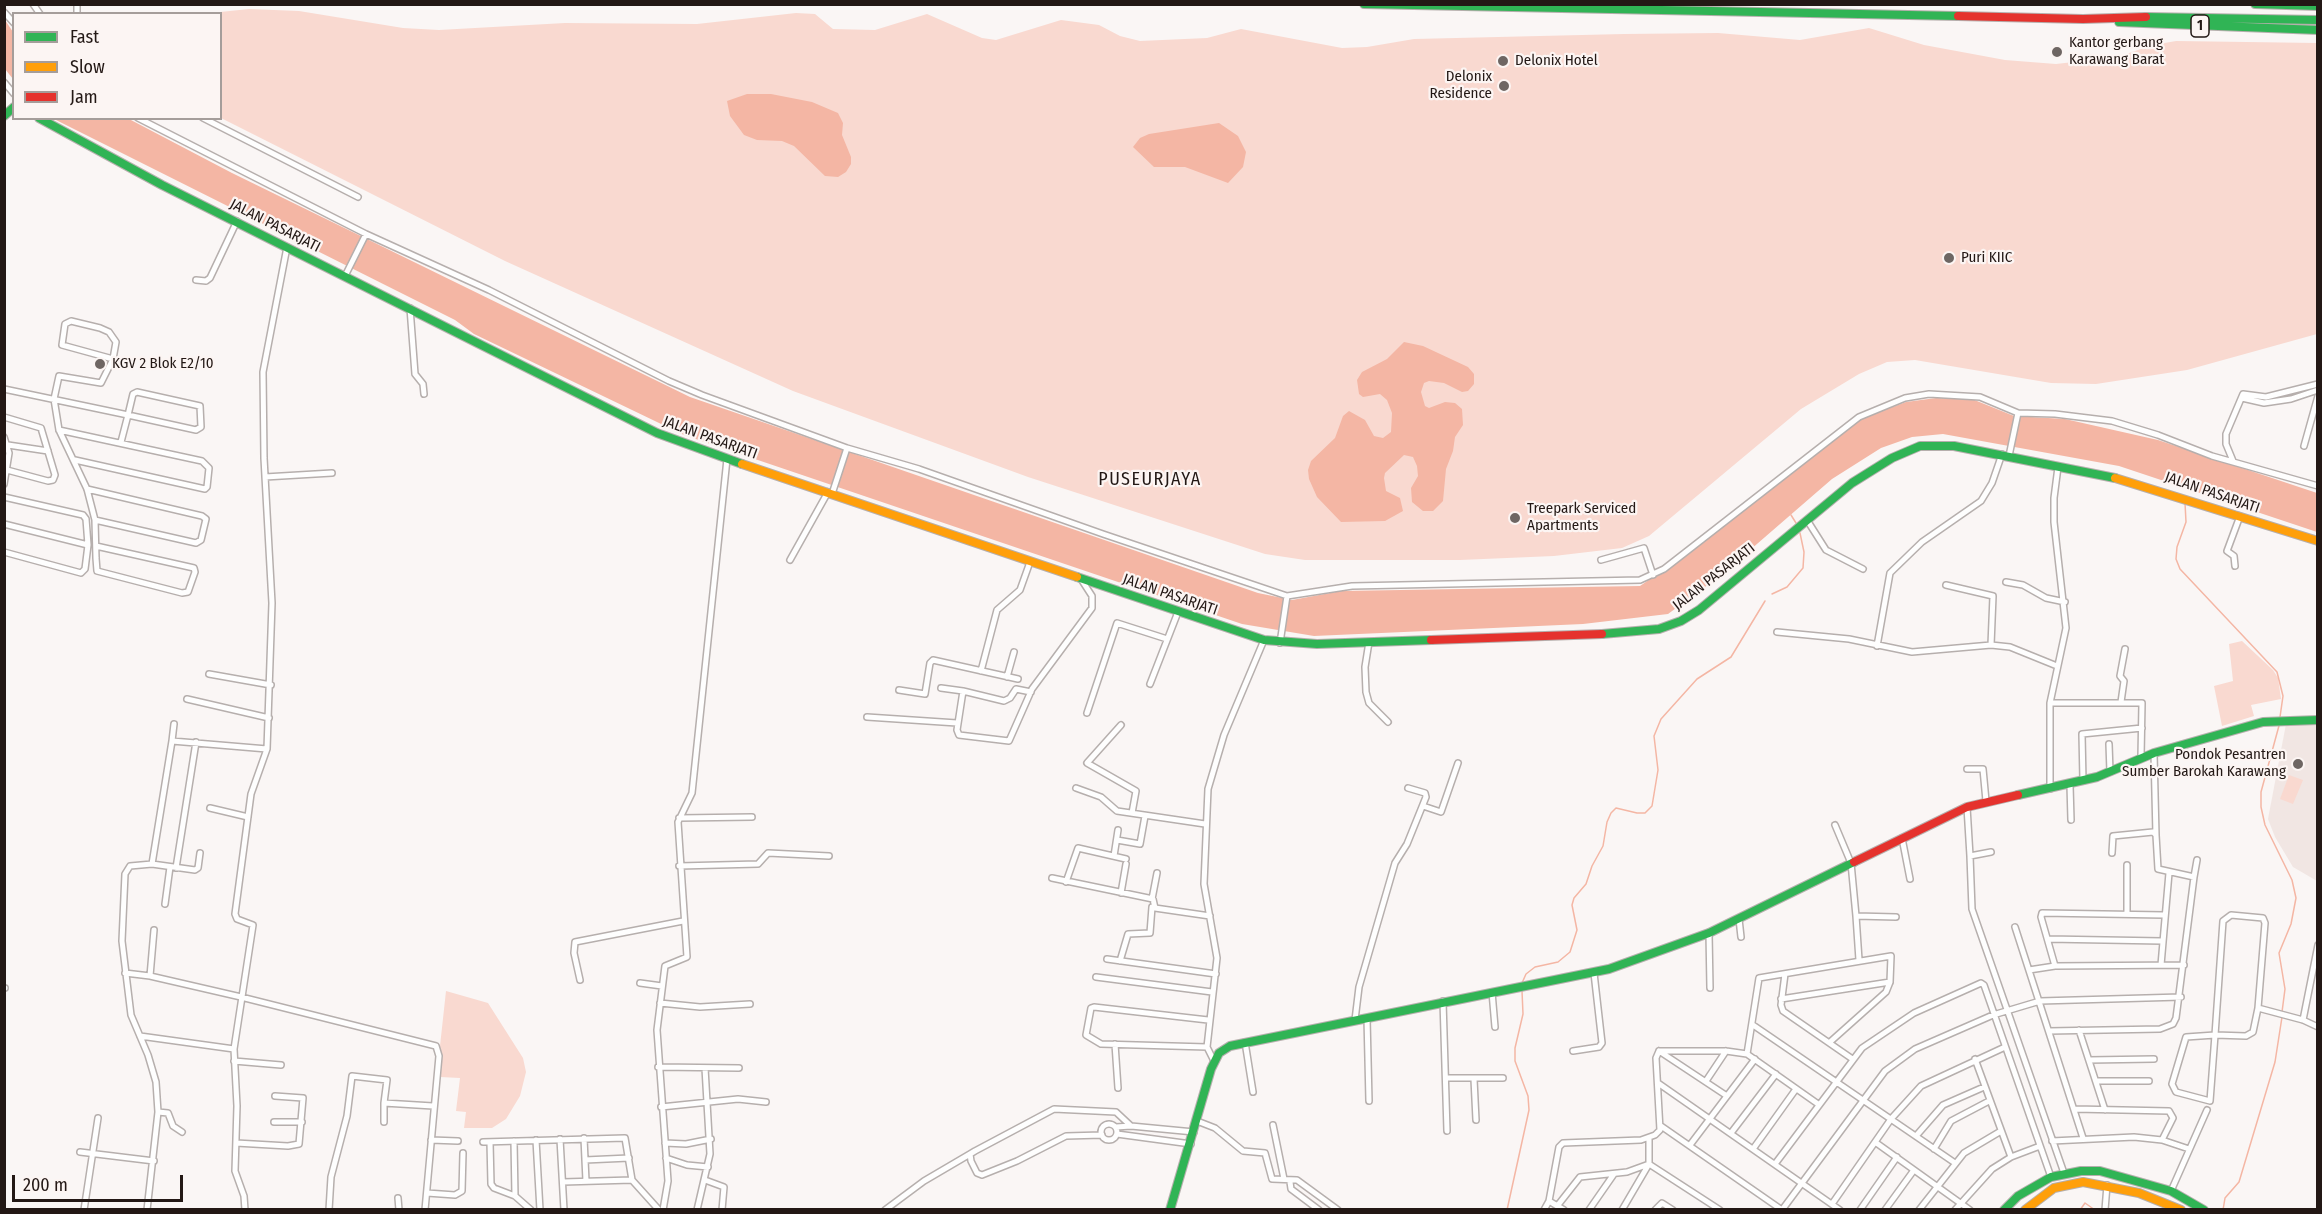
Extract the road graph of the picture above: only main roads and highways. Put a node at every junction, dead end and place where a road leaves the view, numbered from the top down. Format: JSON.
{"nodes":[{"id":1,"x":1365,"y":4,"type":"edge"},
{"id":2,"x":2255,"y":4,"type":"edge"},
{"id":3,"x":2302,"y":4,"type":"edge"},
{"id":4,"x":2292,"y":5,"type":"edge"},
{"id":5,"x":2318,"y":6,"type":"edge"},
{"id":6,"x":2083,"y":19,"type":"junction"},
{"id":7,"x":2318,"y":20,"type":"edge"},
{"id":8,"x":2318,"y":30,"type":"edge"},
{"id":9,"x":43,"y":120,"type":"edge"},
{"id":10,"x":2318,"y":541,"type":"edge"},
{"id":11,"x":2318,"y":720,"type":"edge"},
{"id":12,"x":1170,"y":1209,"type":"edge"},
{"id":13,"x":2004,"y":1209,"type":"edge"},
{"id":14,"x":2025,"y":1209,"type":"edge"},
{"id":15,"x":2181,"y":1209,"type":"edge"},
{"id":16,"x":2204,"y":1209,"type":"edge"}],
"edges":[{"from":1,"to":6,"type":"main road","number":"1"},
{"from":2,"to":4,"type":"main road"},
{"from":3,"to":4,"type":"main road"},
{"from":4,"to":5,"type":"main road"},
{"from":6,"to":7,"type":"main road","number":"1"},
{"from":6,"to":8,"type":"main road","number":"1"},
{"from":9,"to":10,"type":"main road","name":"JALAN PASARJATI"},
{"from":11,"to":12,"type":"main road"},
{"from":13,"to":16,"type":"main road"},
{"from":14,"to":15,"type":"main road"}]}
